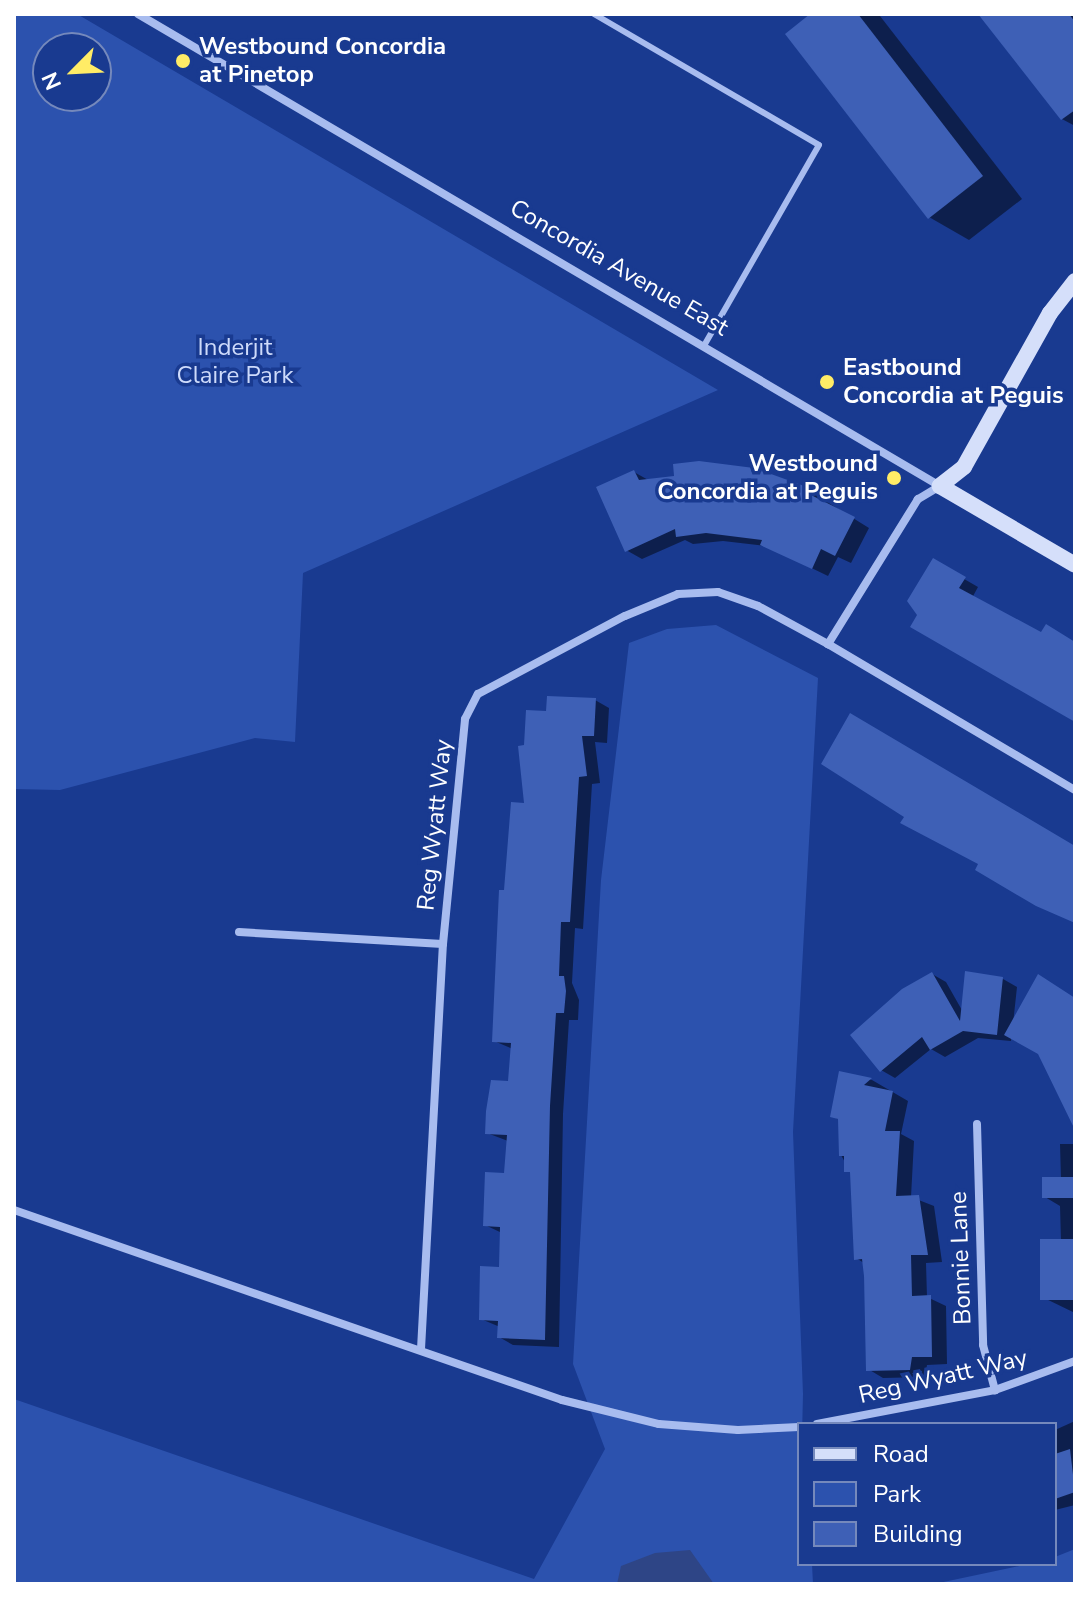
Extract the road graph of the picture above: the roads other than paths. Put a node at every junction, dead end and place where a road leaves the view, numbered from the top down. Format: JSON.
{"nodes":[{"id":1,"x":138,"y":14,"type":"edge"},
{"id":2,"x":594,"y":14,"type":"edge"},
{"id":3,"x":1075,"y":281,"type":"edge"},
{"id":4,"x":704,"y":346,"type":"junction"},
{"id":5,"x":940,"y":486,"type":"junction"},
{"id":6,"x":1075,"y":565,"type":"edge"},
{"id":7,"x":828,"y":644,"type":"junction"},
{"id":8,"x":1075,"y":790,"type":"edge"},
{"id":9,"x":239,"y":932,"type":"dead end"},
{"id":10,"x":443,"y":944,"type":"junction"},
{"id":11,"x":977,"y":1124,"type":"dead end"},
{"id":12,"x":14,"y":1210,"type":"edge"},
{"id":13,"x":421,"y":1349,"type":"junction"},
{"id":14,"x":1075,"y":1361,"type":"edge"},
{"id":15,"x":995,"y":1390,"type":"junction"},
{"id":16,"x":827,"y":1422,"type":"edge"},
{"id":17,"x":797,"y":1427,"type":"edge"}],
"edges":[{"from":1,"to":4,"type":"street","name":"Concordia Avenue East"},
{"from":2,"to":4,"type":"lane"},
{"from":3,"to":5,"type":"street"},
{"from":4,"to":5,"type":"street","name":"Concordia Avenue East"},
{"from":5,"to":6,"type":"street","name":"Concordia Avenue East"},
{"from":5,"to":7,"type":"street"},
{"from":7,"to":8,"type":"street","name":"Reg Wyatt Way"},
{"from":7,"to":10,"type":"street","name":"Reg Wyatt Way"},
{"from":9,"to":10,"type":"street"},
{"from":10,"to":13,"type":"street","name":"Reg Wyatt Way"},
{"from":11,"to":15,"type":"street","name":"Bonnie Lane"},
{"from":12,"to":13,"type":"street"},
{"from":13,"to":17,"type":"street"},
{"from":14,"to":15,"type":"street","name":"Reg Wyatt Way"},
{"from":15,"to":16,"type":"street","name":"Reg Wyatt Way"}]}
